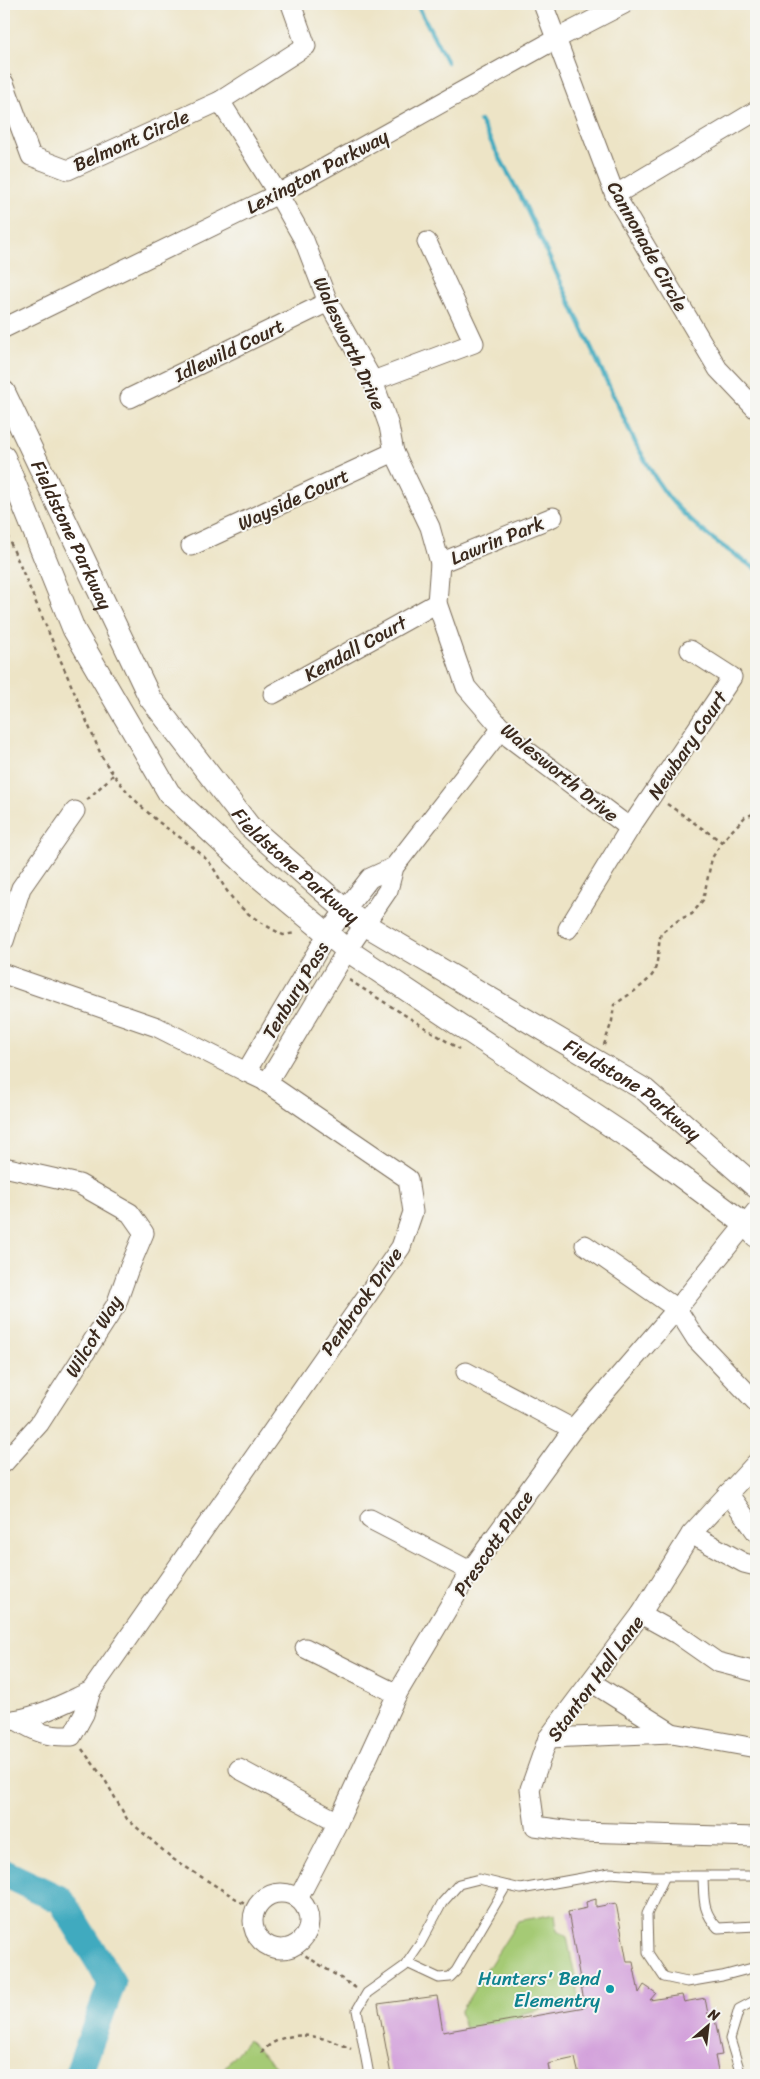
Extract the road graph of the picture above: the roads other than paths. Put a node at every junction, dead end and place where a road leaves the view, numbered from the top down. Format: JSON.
{"nodes":[{"id":1,"x":291,"y":4,"type":"edge"},
{"id":2,"x":543,"y":4,"type":"edge"},
{"id":3,"x":624,"y":4,"type":"edge"},
{"id":4,"x":556,"y":39,"type":"junction"},
{"id":5,"x":4,"y":82,"type":"edge"},
{"id":6,"x":220,"y":101,"type":"junction"},
{"id":7,"x":756,"y":111,"type":"edge"},
{"id":8,"x":278,"y":194,"type":"junction"},
{"id":9,"x":615,"y":195,"type":"junction"},
{"id":10,"x":427,"y":242,"type":"dead end"},
{"id":11,"x":328,"y":302,"type":"junction"},
{"id":12,"x":4,"y":328,"type":"edge"},
{"id":13,"x":373,"y":381,"type":"junction"},
{"id":14,"x":4,"y":392,"type":"edge"},
{"id":15,"x":130,"y":398,"type":"dead end"},
{"id":16,"x":756,"y":409,"type":"edge"},
{"id":17,"x":394,"y":452,"type":"junction"},
{"id":18,"x":4,"y":457,"type":"edge"},
{"id":19,"x":554,"y":517,"type":"dead end"},
{"id":20,"x":191,"y":546,"type":"dead end"},
{"id":21,"x":440,"y":563,"type":"junction"},
{"id":22,"x":438,"y":603,"type":"junction"},
{"id":23,"x":690,"y":650,"type":"dead end"},
{"id":24,"x":273,"y":694,"type":"dead end"},
{"id":25,"x":502,"y":728,"type":"junction"},
{"id":26,"x":75,"y":811,"type":"road end"},
{"id":27,"x":630,"y":828,"type":"junction"},
{"id":28,"x":394,"y":867,"type":"junction"},
{"id":29,"x":345,"y":910,"type":"junction"},
{"id":30,"x":364,"y":924,"type":"junction"},
{"id":31,"x":568,"y":929,"type":"dead end"},
{"id":32,"x":327,"y":935,"type":"junction"},
{"id":33,"x":4,"y":941,"type":"edge"},
{"id":34,"x":347,"y":950,"type":"junction"},
{"id":35,"x":4,"y":974,"type":"edge"},
{"id":36,"x":246,"y":1072,"type":"junction"},
{"id":37,"x":267,"y":1083,"type":"junction"},
{"id":38,"x":4,"y":1167,"type":"edge"},
{"id":39,"x":756,"y":1187,"type":"edge"},
{"id":40,"x":753,"y":1224,"type":"edge"},
{"id":41,"x":585,"y":1245,"type":"dead end"},
{"id":42,"x":676,"y":1309,"type":"junction"},
{"id":43,"x":466,"y":1372,"type":"dead end"},
{"id":44,"x":756,"y":1402,"type":"edge"},
{"id":45,"x":573,"y":1429,"type":"junction"},
{"id":46,"x":4,"y":1463,"type":"edge"},
{"id":47,"x":756,"y":1463,"type":"edge"},
{"id":48,"x":728,"y":1493,"type":"junction"},
{"id":49,"x":370,"y":1518,"type":"dead end"},
{"id":50,"x":756,"y":1532,"type":"edge"},
{"id":51,"x":691,"y":1534,"type":"junction"},
{"id":52,"x":756,"y":1566,"type":"edge"},
{"id":53,"x":470,"y":1572,"type":"junction"},
{"id":54,"x":641,"y":1614,"type":"junction"},
{"id":55,"x":305,"y":1648,"type":"dead end"},
{"id":56,"x":756,"y":1672,"type":"edge"},
{"id":57,"x":591,"y":1682,"type":"junction"},
{"id":58,"x":90,"y":1691,"type":"junction"},
{"id":59,"x":397,"y":1694,"type":"junction"},
{"id":60,"x":10,"y":1720,"type":"edge"},
{"id":61,"x":672,"y":1733,"type":"junction"},
{"id":62,"x":548,"y":1738,"type":"junction"},
{"id":63,"x":756,"y":1748,"type":"edge"},
{"id":64,"x":239,"y":1769,"type":"dead end"},
{"id":65,"x":338,"y":1822,"type":"junction"},
{"id":66,"x":756,"y":1837,"type":"edge"},
{"id":67,"x":665,"y":1876,"type":"junction"},
{"id":68,"x":756,"y":1876,"type":"edge"},
{"id":69,"x":703,"y":1877,"type":"junction"},
{"id":70,"x":506,"y":1886,"type":"junction"},
{"id":71,"x":298,"y":1899,"type":"junction"},
{"id":72,"x":756,"y":1926,"type":"edge"},
{"id":73,"x":407,"y":1963,"type":"junction"},
{"id":74,"x":756,"y":1967,"type":"edge"},
{"id":75,"x":756,"y":2000,"type":"edge"},
{"id":76,"x":369,"y":2075,"type":"edge"},
{"id":77,"x":741,"y":2075,"type":"edge"}],
"edges":[{"from":1,"to":6,"type":"street","name":"Belmont Circle"},
{"from":2,"to":4,"type":"street","name":"Cannonade Circle"},
{"from":3,"to":4,"type":"street","name":"Lexington Parkway"},
{"from":4,"to":8,"type":"street","name":"Lexington Parkway"},
{"from":4,"to":9,"type":"street","name":"Cannonade Circle"},
{"from":5,"to":6,"type":"street","name":"Belmont Circle"},
{"from":6,"to":8,"type":"street"},
{"from":7,"to":9,"type":"street"},
{"from":8,"to":11,"type":"street","name":"Walesworth Drive"},
{"from":8,"to":12,"type":"street","name":"Lexington Parkway"},
{"from":9,"to":16,"type":"street","name":"Cannonade Circle"},
{"from":10,"to":13,"type":"street"},
{"from":11,"to":13,"type":"street","name":"Walesworth Drive"},
{"from":11,"to":15,"type":"street","name":"Idlewild Court"},
{"from":13,"to":17,"type":"street","name":"Walesworth Drive"},
{"from":14,"to":29,"type":"street","name":"Fieldstone Parkway"},
{"from":17,"to":20,"type":"street","name":"Wayside Court"},
{"from":17,"to":21,"type":"street","name":"Walesworth Drive"},
{"from":18,"to":32,"type":"street","name":"Fieldstone Parkway"},
{"from":19,"to":21,"type":"street","name":"Lawrin Park"},
{"from":21,"to":22,"type":"street","name":"Walesworth Drive"},
{"from":22,"to":24,"type":"street","name":"Kendall Court"},
{"from":22,"to":25,"type":"street","name":"Walesworth Drive"},
{"from":23,"to":27,"type":"street","name":"Newbary Court"},
{"from":25,"to":27,"type":"street","name":"Walesworth Drive"},
{"from":25,"to":28,"type":"street"},
{"from":26,"to":33,"type":"street"},
{"from":27,"to":31,"type":"street","name":"Newbary Court"},
{"from":28,"to":29,"type":"street","name":"Tenbury Pass"},
{"from":28,"to":30,"type":"street","name":"Tenbury Pass"},
{"from":29,"to":30,"type":"street","name":"Fieldstone Parkway"},
{"from":29,"to":32,"type":"street","name":"Tenbury Pass"},
{"from":30,"to":34,"type":"street","name":"Tenbury Pass"},
{"from":30,"to":39,"type":"street","name":"Fieldstone Parkway"},
{"from":32,"to":34,"type":"street","name":"Fieldstone Parkway"},
{"from":32,"to":36,"type":"street","name":"Tenbury Pass"},
{"from":34,"to":37,"type":"street","name":"Tenbury Pass"},
{"from":34,"to":40,"type":"street","name":"Fieldstone Parkway"},
{"from":35,"to":36,"type":"street","name":"Penbrook Drive"},
{"from":36,"to":37,"type":"street","name":"Penbrook Drive"},
{"from":37,"to":58,"type":"street","name":"Penbrook Drive"},
{"from":38,"to":46,"type":"street","name":"Wilcot Way"},
{"from":40,"to":42,"type":"street","name":"Prescott Place"},
{"from":41,"to":42,"type":"street"},
{"from":42,"to":44,"type":"street"},
{"from":42,"to":45,"type":"street","name":"Prescott Place"},
{"from":43,"to":45,"type":"street"},
{"from":45,"to":53,"type":"street","name":"Prescott Place"},
{"from":47,"to":48,"type":"street","name":"Stanton Hall Lane"},
{"from":48,"to":50,"type":"street"},
{"from":48,"to":51,"type":"street","name":"Stanton Hall Lane"},
{"from":49,"to":53,"type":"street"},
{"from":51,"to":52,"type":"street"},
{"from":51,"to":54,"type":"street","name":"Stanton Hall Lane"},
{"from":53,"to":59,"type":"street","name":"Prescott Place"},
{"from":54,"to":56,"type":"street"},
{"from":54,"to":57,"type":"street","name":"Stanton Hall Lane"},
{"from":55,"to":59,"type":"street"},
{"from":57,"to":61,"type":"street"},
{"from":57,"to":62,"type":"street","name":"Stanton Hall Lane"},
{"from":58,"to":60,"type":"street"},
{"from":58,"to":60,"type":"street","name":"Penbrook Drive"},
{"from":59,"to":65,"type":"street","name":"Prescott Place"},
{"from":61,"to":62,"type":"street"},
{"from":61,"to":63,"type":"street"},
{"from":62,"to":66,"type":"street","name":"Stanton Hall Lane"},
{"from":64,"to":65,"type":"street"},
{"from":65,"to":71,"type":"street","name":"Prescott Place"},
{"from":67,"to":69,"type":"lane"},
{"from":67,"to":70,"type":"lane"},
{"from":67,"to":74,"type":"lane"},
{"from":68,"to":69,"type":"lane"},
{"from":69,"to":72,"type":"lane"},
{"from":70,"to":73,"type":"lane"},
{"from":70,"to":73,"type":"lane"},
{"from":71,"to":71,"type":"street"},
{"from":73,"to":76,"type":"lane"},
{"from":75,"to":77,"type":"lane"}]}
